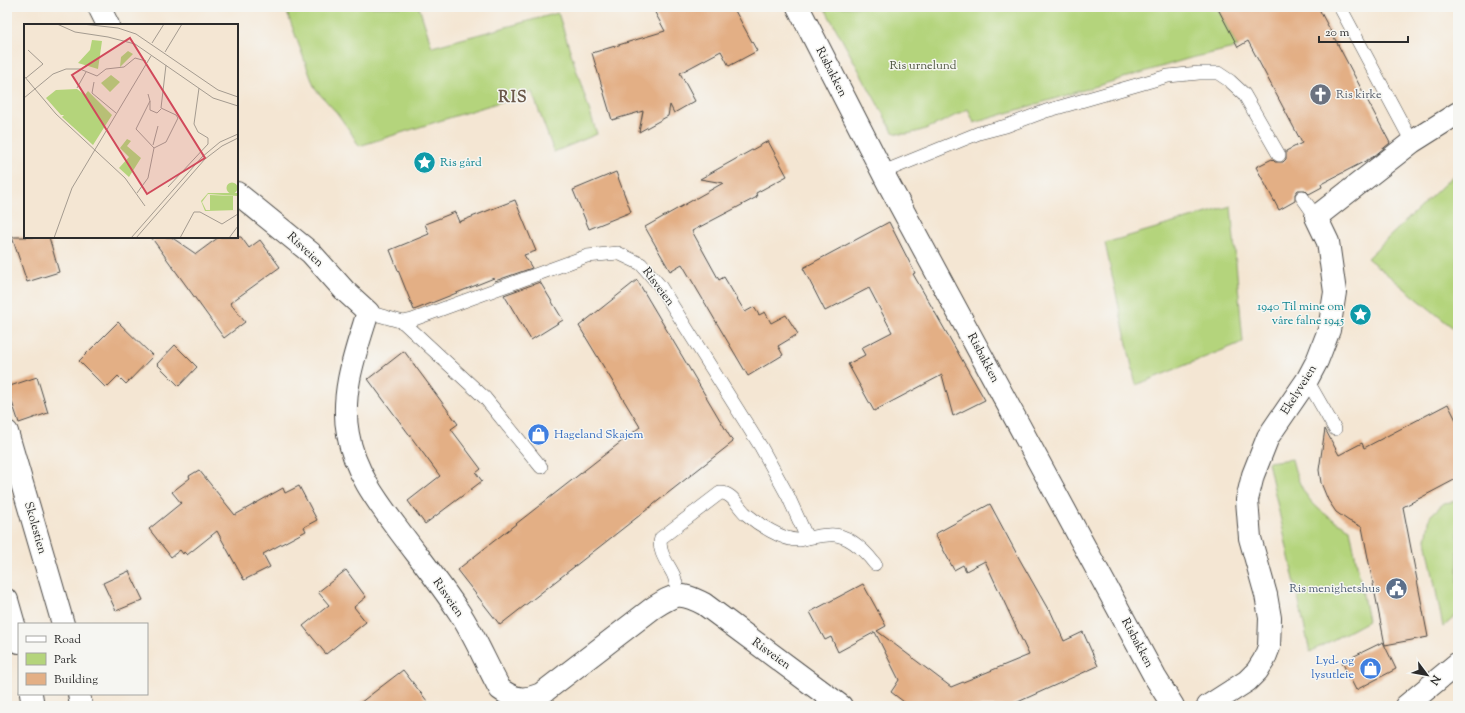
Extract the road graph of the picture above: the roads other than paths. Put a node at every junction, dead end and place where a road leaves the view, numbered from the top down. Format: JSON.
{"nodes":[{"id":1,"x":99,"y":7,"type":"edge"},
{"id":2,"x":798,"y":7,"type":"edge"},
{"id":3,"x":1340,"y":7,"type":"edge"},
{"id":4,"x":108,"y":24,"type":"edge"},
{"id":5,"x":1458,"y":113,"type":"edge"},
{"id":6,"x":1412,"y":142,"type":"junction"},
{"id":7,"x":1279,"y":155,"type":"dead end"},
{"id":8,"x":883,"y":172,"type":"junction"},
{"id":9,"x":238,"y":193,"type":"edge"},
{"id":10,"x":1302,"y":197,"type":"dead end"},
{"id":11,"x":1316,"y":216,"type":"junction"},
{"id":12,"x":368,"y":312,"type":"junction"},
{"id":13,"x":402,"y":322,"type":"junction"},
{"id":14,"x":1307,"y":380,"type":"junction"},
{"id":15,"x":1335,"y":429,"type":"dead end"},
{"id":16,"x":7,"y":432,"type":"edge"},
{"id":17,"x":541,"y":467,"type":"dead end"},
{"id":18,"x":807,"y":538,"type":"junction"},
{"id":19,"x":875,"y":564,"type":"dead end"},
{"id":20,"x":678,"y":595,"type":"junction"},
{"id":21,"x":7,"y":600,"type":"edge"},
{"id":22,"x":64,"y":623,"type":"edge"},
{"id":23,"x":18,"y":638,"type":"edge"},
{"id":24,"x":1458,"y":663,"type":"edge"},
{"id":25,"x":31,"y":695,"type":"edge"},
{"id":26,"x":79,"y":695,"type":"edge"},
{"id":27,"x":33,"y":706,"type":"edge"},
{"id":28,"x":81,"y":706,"type":"edge"},
{"id":29,"x":841,"y":706,"type":"edge"},
{"id":30,"x":1173,"y":706,"type":"edge"},
{"id":31,"x":1208,"y":706,"type":"edge"},
{"id":32,"x":1406,"y":706,"type":"edge"}],
"edges":[{"from":1,"to":4,"type":"main road"},
{"from":2,"to":8,"type":"main road","name":"Risbakken"},
{"from":3,"to":6,"type":"lane"},
{"from":5,"to":6,"type":"main road"},
{"from":6,"to":11,"type":"main road"},
{"from":7,"to":8,"type":"lane"},
{"from":8,"to":30,"type":"main road","name":"Risbakken"},
{"from":9,"to":12,"type":"main road","name":"Risveien"},
{"from":10,"to":11,"type":"lane"},
{"from":11,"to":14,"type":"main road","name":"Ekelyveien"},
{"from":12,"to":13,"type":"lane","name":"Risveien"},
{"from":12,"to":20,"type":"main road","name":"Risveien"},
{"from":13,"to":17,"type":"lane"},
{"from":13,"to":18,"type":"lane","name":"Risveien"},
{"from":14,"to":15,"type":"lane"},
{"from":14,"to":31,"type":"main road","name":"Ekelyveien"},
{"from":16,"to":22,"type":"main road","name":"Skolestien"},
{"from":18,"to":19,"type":"lane"},
{"from":18,"to":20,"type":"lane"},
{"from":20,"to":29,"type":"main road","name":"Risveien"},
{"from":21,"to":23,"type":"main road"},
{"from":24,"to":32,"type":"main road"},
{"from":25,"to":27,"type":"main road"},
{"from":26,"to":28,"type":"main road"}]}
